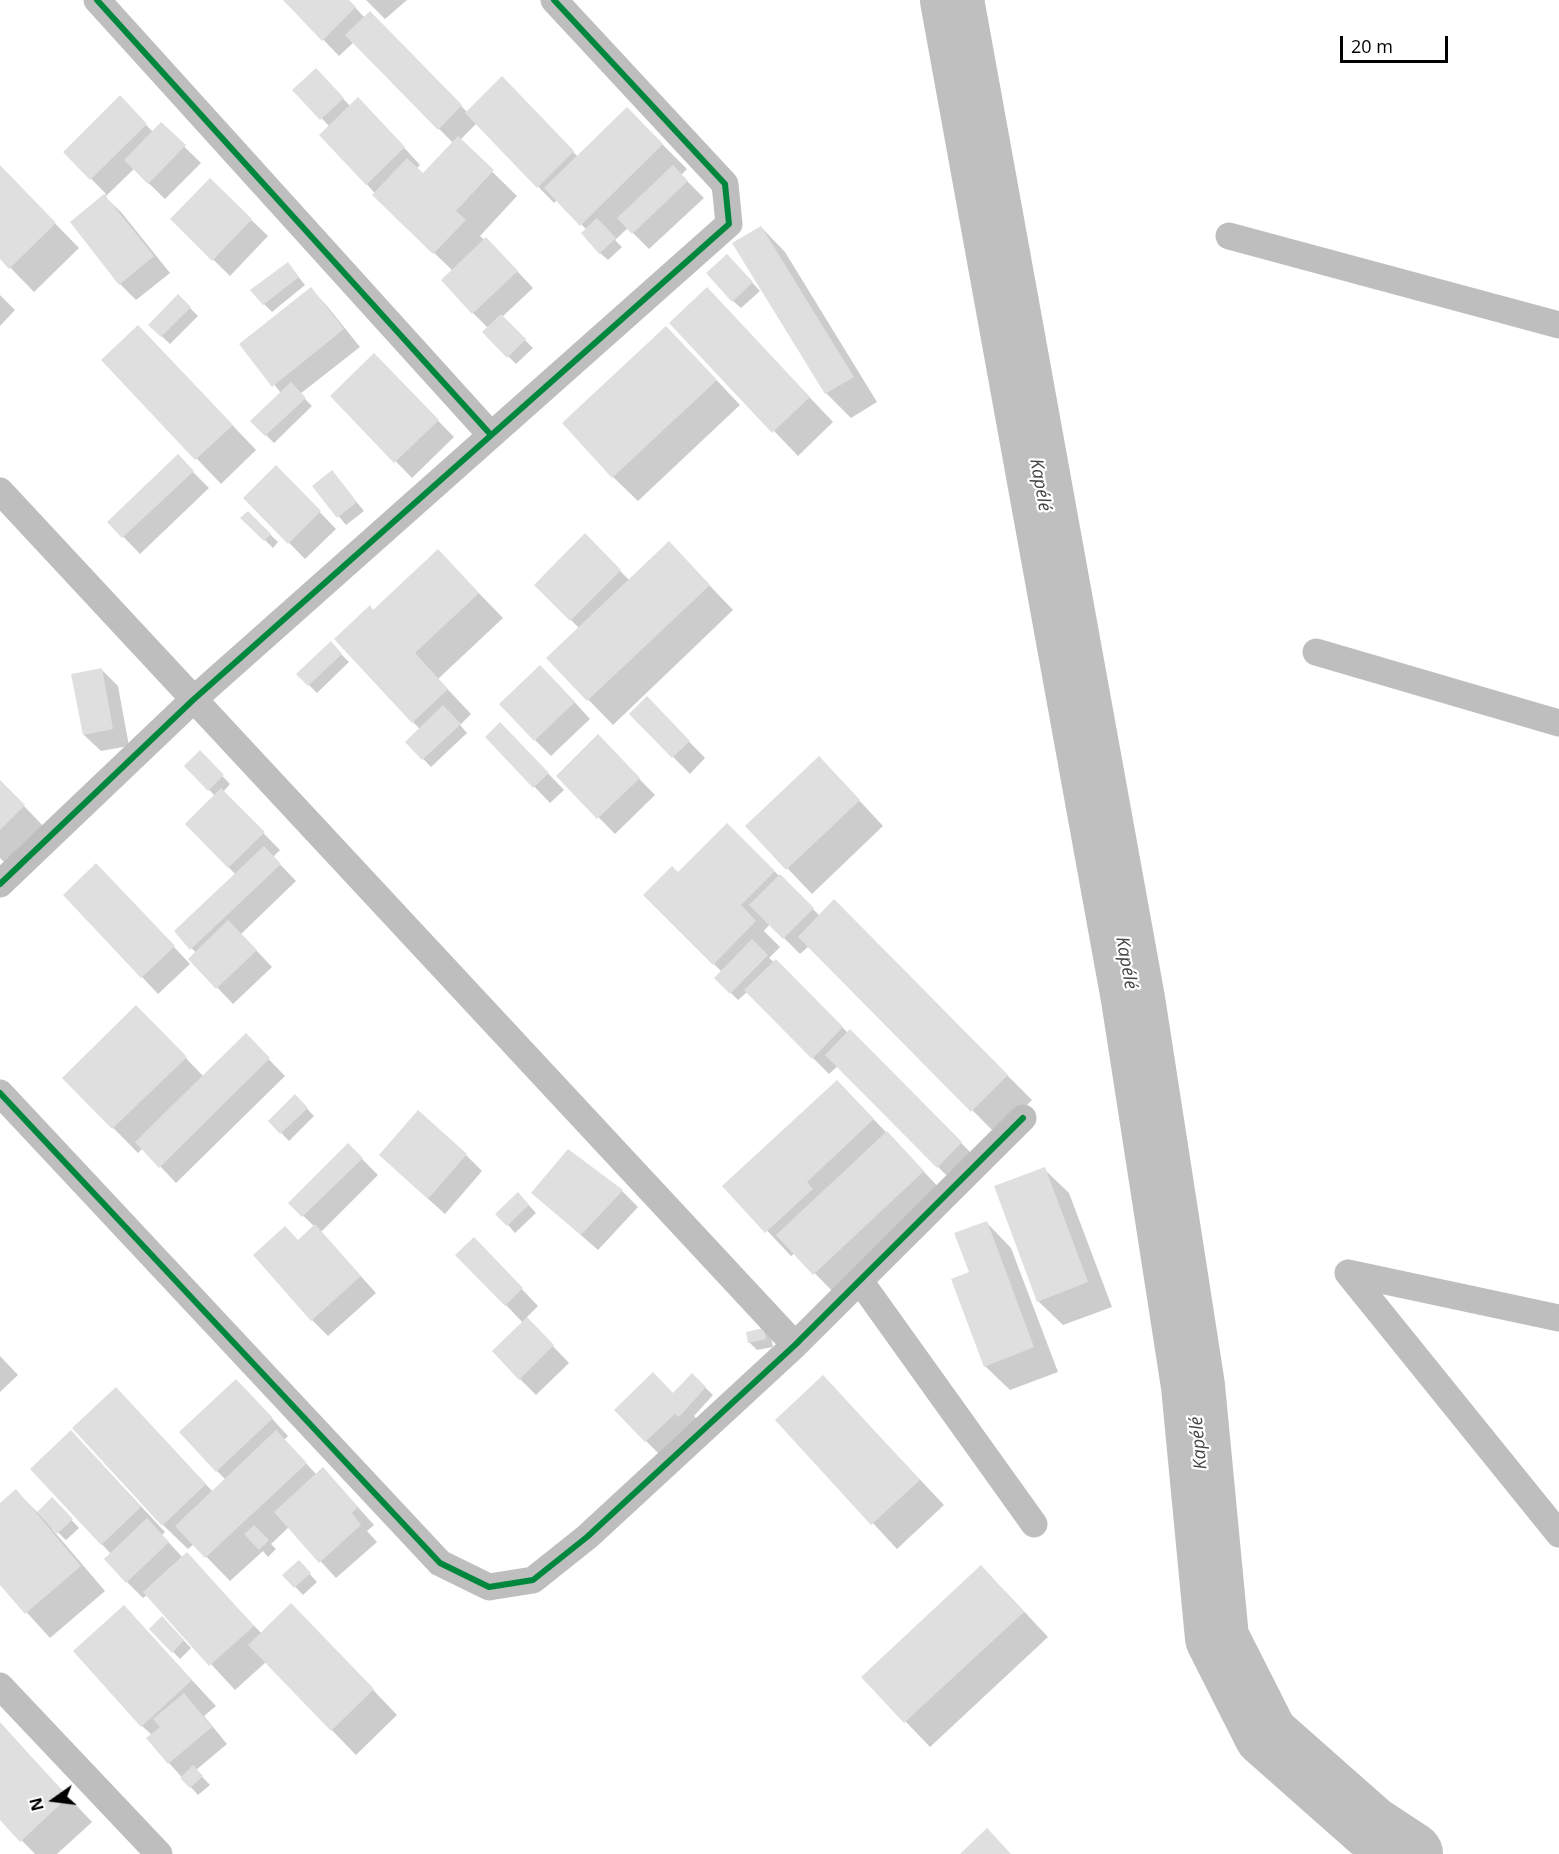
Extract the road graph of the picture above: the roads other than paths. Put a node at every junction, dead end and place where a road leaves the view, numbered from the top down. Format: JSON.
{"nodes":[{"id":1,"x":97,"y":0,"type":"edge"},
{"id":2,"x":554,"y":0,"type":"edge"},
{"id":3,"x":1228,"y":236,"type":"dead end"},
{"id":4,"x":1559,"y":325,"type":"edge"},
{"id":5,"x":492,"y":435,"type":"junction"},
{"id":6,"x":0,"y":491,"type":"edge"},
{"id":7,"x":1316,"y":652,"type":"dead end"},
{"id":8,"x":193,"y":700,"type":"junction"},
{"id":9,"x":1559,"y":723,"type":"edge"},
{"id":10,"x":0,"y":884,"type":"edge"},
{"id":11,"x":0,"y":1093,"type":"edge"},
{"id":12,"x":1023,"y":1118,"type":"dead end"},
{"id":13,"x":860,"y":1281,"type":"junction"},
{"id":14,"x":1559,"y":1318,"type":"edge"},
{"id":15,"x":795,"y":1346,"type":"junction"},
{"id":16,"x":1034,"y":1524,"type":"dead end"},
{"id":17,"x":1559,"y":1534,"type":"edge"},
{"id":18,"x":0,"y":1686,"type":"edge"},
{"id":19,"x":159,"y":1854,"type":"edge"}],
"edges":[{"from":1,"to":5,"type":"street"},
{"from":2,"to":5,"type":"street"},
{"from":3,"to":4,"type":"street"},
{"from":5,"to":8,"type":"street"},
{"from":6,"to":8,"type":"street"},
{"from":7,"to":9,"type":"street"},
{"from":8,"to":10,"type":"street"},
{"from":8,"to":15,"type":"street"},
{"from":11,"to":15,"type":"street"},
{"from":12,"to":13,"type":"street"},
{"from":13,"to":15,"type":"street"},
{"from":13,"to":16,"type":"street"},
{"from":14,"to":17,"type":"street"},
{"from":18,"to":19,"type":"street"}]}
